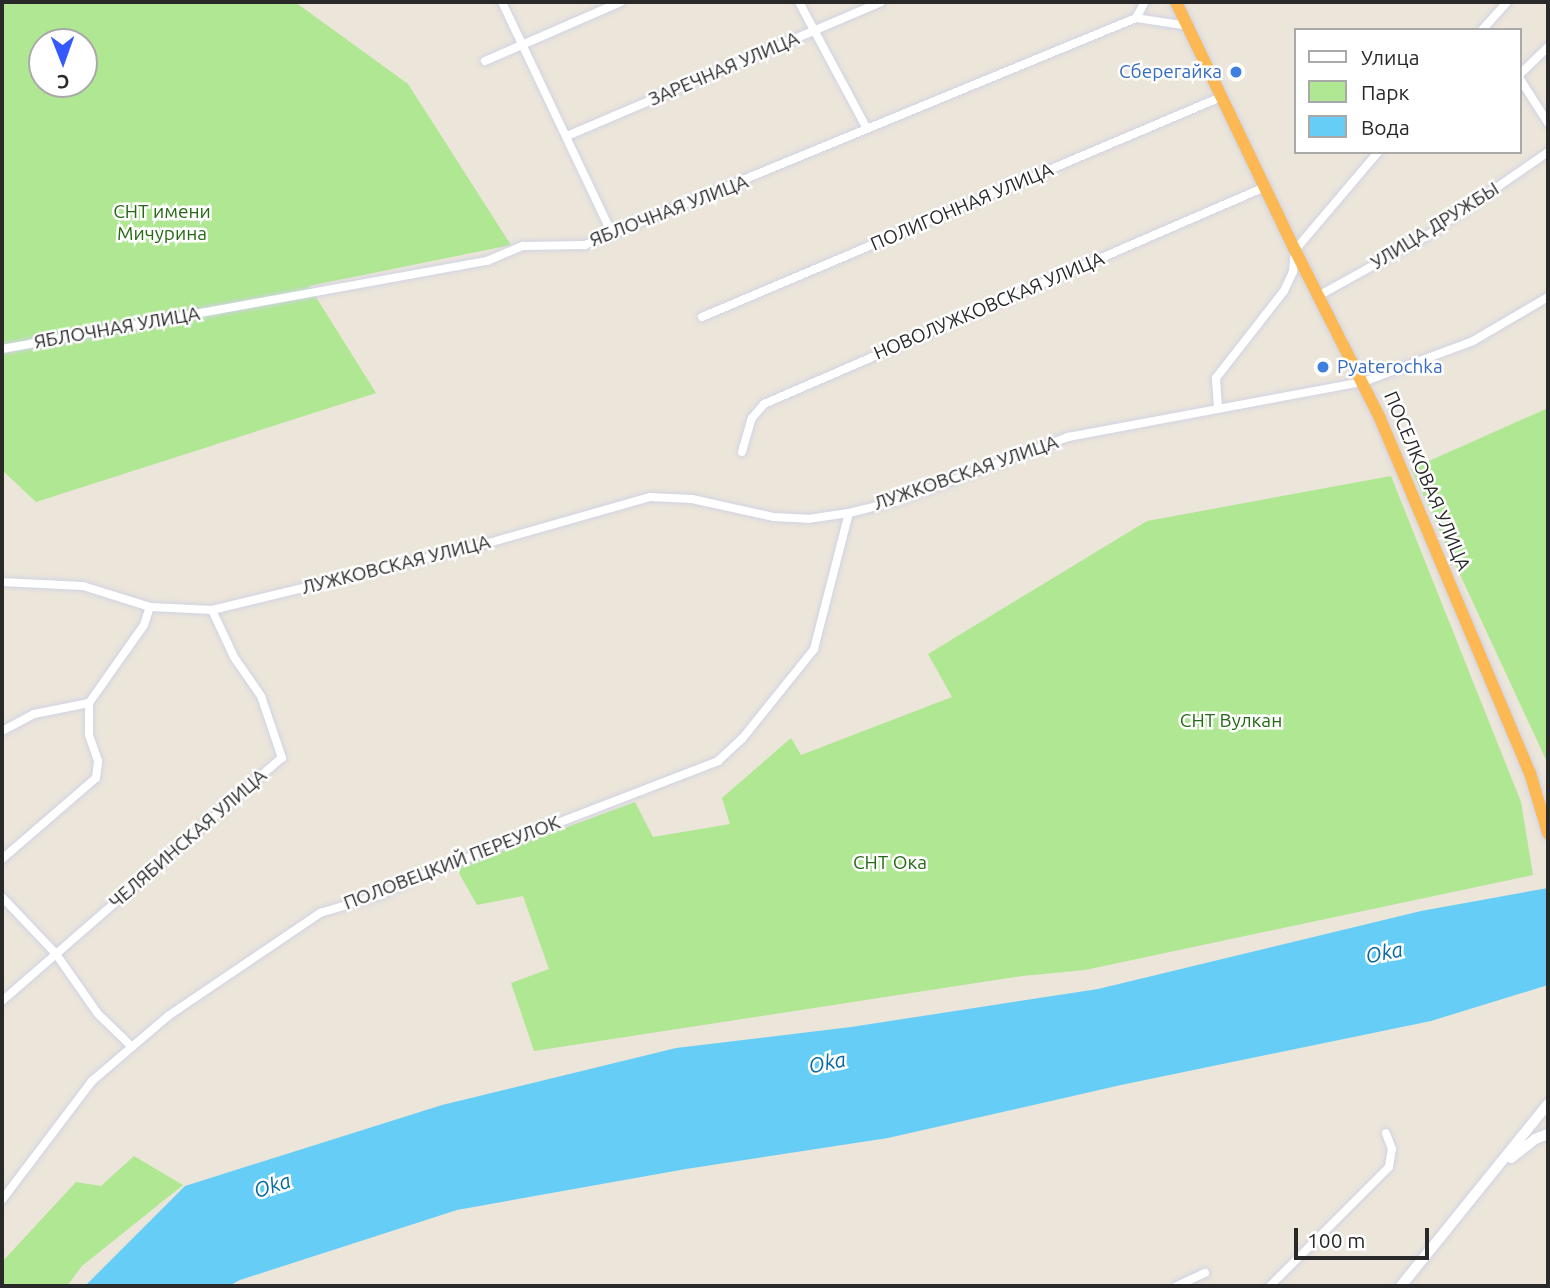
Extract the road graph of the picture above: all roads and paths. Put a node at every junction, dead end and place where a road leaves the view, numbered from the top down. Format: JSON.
{"nodes":[{"id":1,"x":502,"y":2,"type":"edge"},
{"id":2,"x":621,"y":2,"type":"edge"},
{"id":3,"x":799,"y":2,"type":"edge"},
{"id":4,"x":881,"y":2,"type":"edge"},
{"id":5,"x":1145,"y":2,"type":"edge"},
{"id":6,"x":1176,"y":2,"type":"edge"},
{"id":7,"x":1507,"y":2,"type":"edge"},
{"id":8,"x":1136,"y":18,"type":"junction"},
{"id":9,"x":1188,"y":26,"type":"junction"},
{"id":10,"x":1484,"y":28,"type":"edge"},
{"id":11,"x":814,"y":30,"type":"junction"},
{"id":12,"x":521,"y":45,"type":"junction"},
{"id":13,"x":1548,"y":47,"type":"edge"},
{"id":14,"x":485,"y":61,"type":"dead end"},
{"id":15,"x":1522,"y":74,"type":"edge"},
{"id":16,"x":1522,"y":79,"type":"edge"},
{"id":17,"x":1221,"y":97,"type":"junction"},
{"id":18,"x":1548,"y":124,"type":"edge"},
{"id":19,"x":866,"y":127,"type":"junction"},
{"id":20,"x":567,"y":136,"type":"junction"},
{"id":21,"x":1548,"y":152,"type":"edge"},
{"id":22,"x":1376,"y":154,"type":"edge"},
{"id":23,"x":1265,"y":187,"type":"junction"},
{"id":24,"x":612,"y":234,"type":"junction"},
{"id":25,"x":1295,"y":250,"type":"junction"},
{"id":26,"x":1318,"y":296,"type":"junction"},
{"id":27,"x":1548,"y":297,"type":"edge"},
{"id":28,"x":702,"y":317,"type":"dead end"},
{"id":29,"x":2,"y":349,"type":"edge"},
{"id":30,"x":1363,"y":382,"type":"junction"},
{"id":31,"x":1218,"y":408,"type":"junction"},
{"id":32,"x":741,"y":452,"type":"dead end"},
{"id":33,"x":849,"y":513,"type":"junction"},
{"id":34,"x":2,"y":582,"type":"edge"},
{"id":35,"x":150,"y":607,"type":"junction"},
{"id":36,"x":212,"y":610,"type":"junction"},
{"id":37,"x":89,"y":703,"type":"junction"},
{"id":38,"x":2,"y":731,"type":"edge"},
{"id":39,"x":1548,"y":833,"type":"edge"},
{"id":40,"x":2,"y":859,"type":"edge"},
{"id":41,"x":2,"y":897,"type":"edge"},
{"id":42,"x":56,"y":954,"type":"junction"},
{"id":43,"x":2,"y":1001,"type":"edge"},
{"id":44,"x":132,"y":1047,"type":"junction"},
{"id":45,"x":1548,"y":1104,"type":"edge"},
{"id":46,"x":1386,"y":1133,"type":"dead end"},
{"id":47,"x":1548,"y":1134,"type":"edge"},
{"id":48,"x":1501,"y":1166,"type":"junction"},
{"id":49,"x":3,"y":1196,"type":"edge"},
{"id":50,"x":1205,"y":1273,"type":"dead end"},
{"id":51,"x":1177,"y":1286,"type":"edge"},
{"id":52,"x":1270,"y":1286,"type":"edge"},
{"id":53,"x":1401,"y":1286,"type":"edge"}],
"edges":[{"from":1,"to":12,"type":"street"},
{"from":2,"to":12,"type":"street"},
{"from":3,"to":11,"type":"street"},
{"from":4,"to":11,"type":"street","name":"ЗАРЕЧНАЯ УЛИЦА"},
{"from":5,"to":8,"type":"street"},
{"from":6,"to":9,"type":"highway","name":"ПОСЕЛКОВАЯ УЛИЦА"},
{"from":7,"to":10,"type":"street"},
{"from":8,"to":9,"type":"street"},
{"from":8,"to":19,"type":"street","name":"ЯБЛОЧНАЯ УЛИЦА"},
{"from":9,"to":17,"type":"highway","name":"ПОСЕЛКОВАЯ УЛИЦА"},
{"from":11,"to":19,"type":"street"},
{"from":11,"to":20,"type":"street","name":"ЗАРЕЧНАЯ УЛИЦА"},
{"from":12,"to":14,"type":"street"},
{"from":12,"to":20,"type":"street"},
{"from":13,"to":15,"type":"street"},
{"from":16,"to":18,"type":"street"},
{"from":17,"to":23,"type":"highway","name":"ПОСЕЛКОВАЯ УЛИЦА"},
{"from":17,"to":28,"type":"street","name":"ПОЛИГОННАЯ УЛИЦА"},
{"from":19,"to":24,"type":"street","name":"ЯБЛОЧНАЯ УЛИЦА"},
{"from":20,"to":24,"type":"street"},
{"from":21,"to":26,"type":"street","name":"УЛИЦА ДРУЖБЫ"},
{"from":22,"to":25,"type":"street"},
{"from":23,"to":25,"type":"highway","name":"ПОСЕЛКОВАЯ УЛИЦА"},
{"from":23,"to":32,"type":"street","name":"НОВОЛУЖКОВСКАЯ УЛИЦА"},
{"from":24,"to":29,"type":"street","name":"ЯБЛОЧНАЯ УЛИЦА"},
{"from":25,"to":26,"type":"highway","name":"ПОСЕЛКОВАЯ УЛИЦА"},
{"from":25,"to":31,"type":"street"},
{"from":26,"to":30,"type":"highway","name":"ПОСЕЛКОВАЯ УЛИЦА"},
{"from":27,"to":30,"type":"street","name":"ЛУЖКОВСКАЯ УЛИЦА"},
{"from":30,"to":31,"type":"street","name":"ЛУЖКОВСКАЯ УЛИЦА"},
{"from":30,"to":39,"type":"highway","name":"ПОСЕЛКОВАЯ УЛИЦА"},
{"from":31,"to":33,"type":"street","name":"ЛУЖКОВСКАЯ УЛИЦА"},
{"from":33,"to":36,"type":"street","name":"ЛУЖКОВСКАЯ УЛИЦА"},
{"from":33,"to":44,"type":"street","name":"ПОЛОВЕЦКИЙ ПЕРЕУЛОК"},
{"from":34,"to":35,"type":"street","name":"ЛУЖКОВСКАЯ УЛИЦА"},
{"from":35,"to":36,"type":"street","name":"ЛУЖКОВСКАЯ УЛИЦА"},
{"from":35,"to":37,"type":"street"},
{"from":36,"to":42,"type":"street","name":"ЧЕЛЯБИНСКАЯ УЛИЦА"},
{"from":37,"to":38,"type":"street"},
{"from":37,"to":40,"type":"street"},
{"from":41,"to":42,"type":"street"},
{"from":42,"to":43,"type":"street","name":"ЧЕЛЯБИНСКАЯ УЛИЦА"},
{"from":42,"to":44,"type":"street"},
{"from":44,"to":49,"type":"street","name":"ПОЛОВЕЦКИЙ ПЕРЕУЛОК"},
{"from":45,"to":48,"type":"main road"},
{"from":46,"to":52,"type":"street"},
{"from":47,"to":48,"type":"main road"},
{"from":48,"to":53,"type":"main road"},
{"from":50,"to":51,"type":"street"}]}
